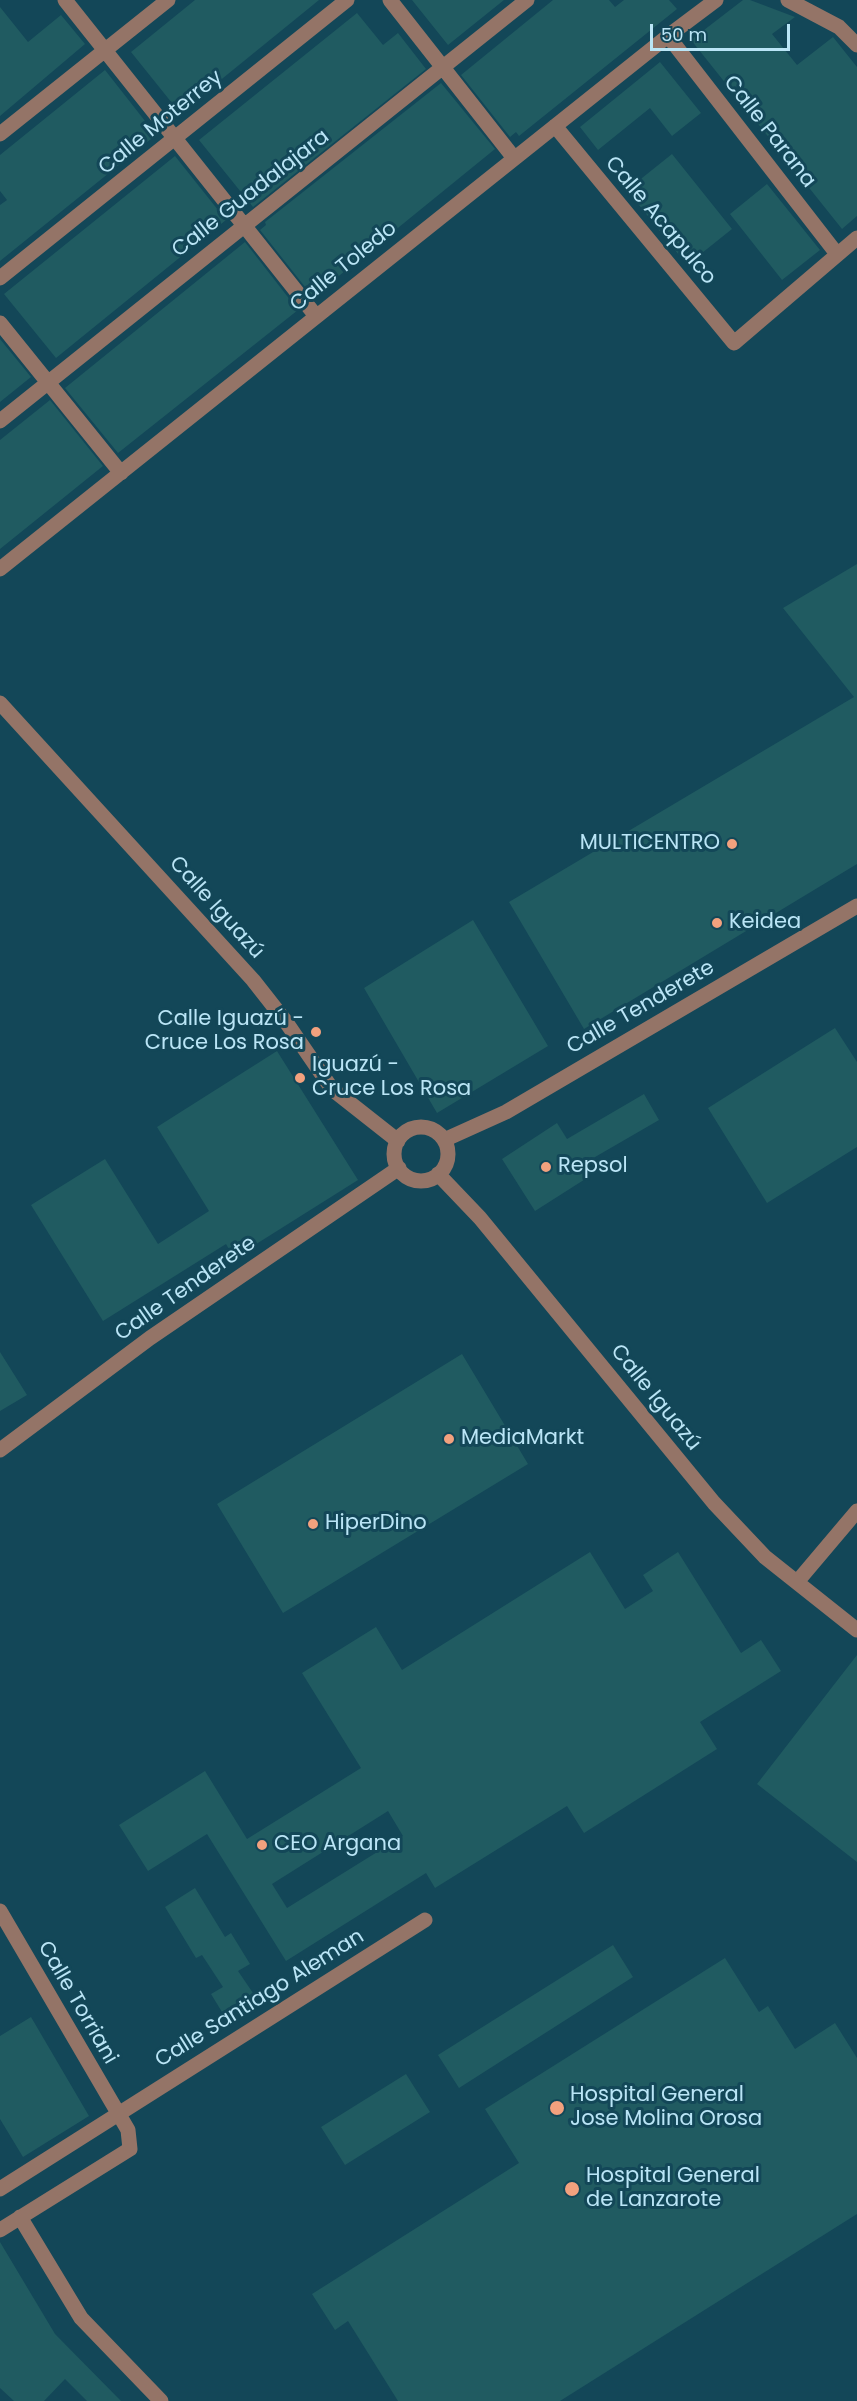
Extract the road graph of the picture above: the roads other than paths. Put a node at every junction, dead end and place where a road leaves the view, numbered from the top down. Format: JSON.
{"nodes":[{"id":1,"x":65,"y":0,"type":"edge"},
{"id":2,"x":168,"y":0,"type":"edge"},
{"id":3,"x":347,"y":0,"type":"edge"},
{"id":4,"x":390,"y":0,"type":"edge"},
{"id":5,"x":527,"y":0,"type":"edge"},
{"id":6,"x":716,"y":0,"type":"edge"},
{"id":7,"x":788,"y":0,"type":"edge"},
{"id":8,"x":668,"y":36,"type":"junction"},
{"id":9,"x":857,"y":45,"type":"edge"},
{"id":10,"x":106,"y":50,"type":"junction"},
{"id":11,"x":443,"y":67,"type":"junction"},
{"id":12,"x":555,"y":126,"type":"junction"},
{"id":13,"x":0,"y":134,"type":"edge"},
{"id":14,"x":175,"y":138,"type":"junction"},
{"id":15,"x":514,"y":158,"type":"junction"},
{"id":16,"x":244,"y":225,"type":"junction"},
{"id":17,"x":857,"y":238,"type":"edge"},
{"id":18,"x":837,"y":254,"type":"junction"},
{"id":19,"x":0,"y":278,"type":"edge"},
{"id":20,"x":316,"y":316,"type":"junction"},
{"id":21,"x":0,"y":323,"type":"edge"},
{"id":22,"x":48,"y":382,"type":"junction"},
{"id":23,"x":0,"y":421,"type":"edge"},
{"id":24,"x":121,"y":472,"type":"junction"},
{"id":25,"x":0,"y":569,"type":"edge"},
{"id":26,"x":0,"y":704,"type":"edge"},
{"id":27,"x":857,"y":906,"type":"edge"},
{"id":28,"x":444,"y":1140,"type":"junction"},
{"id":29,"x":398,"y":1141,"type":"junction"},
{"id":30,"x":399,"y":1168,"type":"junction"},
{"id":31,"x":438,"y":1174,"type":"junction"},
{"id":32,"x":0,"y":1450,"type":"edge"},
{"id":33,"x":857,"y":1511,"type":"edge"},
{"id":34,"x":797,"y":1582,"type":"junction"},
{"id":35,"x":857,"y":1630,"type":"edge"},
{"id":36,"x":0,"y":1911,"type":"edge"},
{"id":37,"x":425,"y":1920,"type":"dead end"},
{"id":38,"x":119,"y":2116,"type":"junction"},
{"id":39,"x":1,"y":2186,"type":"edge"},
{"id":40,"x":20,"y":2217,"type":"junction"},
{"id":41,"x":0,"y":2230,"type":"edge"},
{"id":42,"x":161,"y":2401,"type":"edge"}],
"edges":[{"from":1,"to":10,"type":"street"},
{"from":2,"to":10,"type":"street"},
{"from":3,"to":14,"type":"street","name":"Calle Moterrey"},
{"from":4,"to":11,"type":"street"},
{"from":5,"to":11,"type":"street","name":"Calle Guadalajara"},
{"from":6,"to":8,"type":"street","name":"Calle Toledo"},
{"from":7,"to":9,"type":"street"},
{"from":8,"to":12,"type":"street","name":"Calle Toledo"},
{"from":8,"to":18,"type":"street","name":"Calle Parana"},
{"from":10,"to":13,"type":"street"},
{"from":10,"to":14,"type":"street"},
{"from":11,"to":15,"type":"street"},
{"from":11,"to":16,"type":"street","name":"Calle Guadalajara"},
{"from":12,"to":15,"type":"street","name":"Calle Toledo"},
{"from":12,"to":18,"type":"street","name":"Calle Acapulco"},
{"from":14,"to":16,"type":"street"},
{"from":14,"to":19,"type":"street","name":"Calle Moterrey"},
{"from":15,"to":20,"type":"street","name":"Calle Toledo"},
{"from":16,"to":20,"type":"street"},
{"from":16,"to":22,"type":"street","name":"Calle Guadalajara"},
{"from":17,"to":18,"type":"street"},
{"from":20,"to":24,"type":"street","name":"Calle Toledo"},
{"from":21,"to":22,"type":"street"},
{"from":22,"to":23,"type":"street","name":"Calle Guadalajara"},
{"from":22,"to":24,"type":"street"},
{"from":24,"to":25,"type":"street","name":"Calle Toledo"},
{"from":26,"to":29,"type":"street","name":"Calle Iguazú"},
{"from":27,"to":28,"type":"street","name":"Calle Tenderete"},
{"from":28,"to":29,"type":"street"},
{"from":28,"to":31,"type":"street"},
{"from":29,"to":30,"type":"street"},
{"from":30,"to":31,"type":"street"},
{"from":30,"to":32,"type":"street","name":"Calle Tenderete"},
{"from":31,"to":34,"type":"street","name":"Calle Iguazú"},
{"from":33,"to":34,"type":"street"},
{"from":34,"to":35,"type":"street","name":"Calle Iguazú"},
{"from":36,"to":38,"type":"street","name":"Calle Torriani"},
{"from":37,"to":38,"type":"street","name":"Calle Santiago Aleman"},
{"from":38,"to":39,"type":"street","name":"Calle Santiago Aleman"},
{"from":38,"to":40,"type":"street"},
{"from":40,"to":41,"type":"street"},
{"from":40,"to":42,"type":"street"}]}
